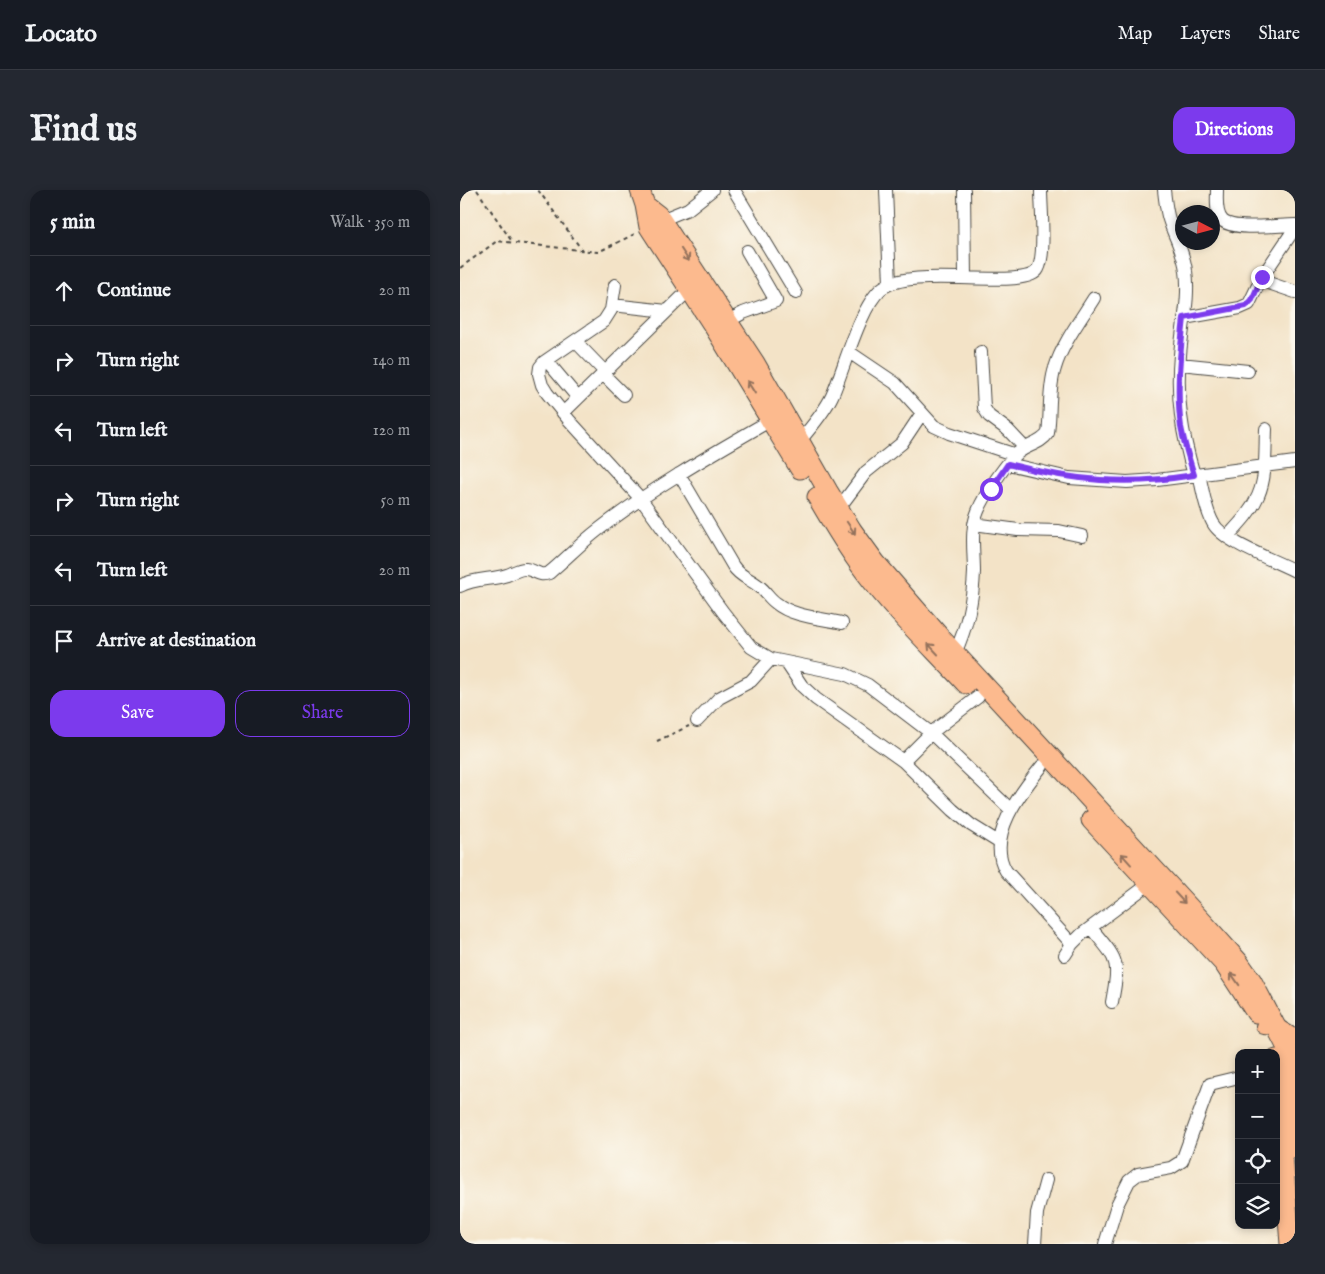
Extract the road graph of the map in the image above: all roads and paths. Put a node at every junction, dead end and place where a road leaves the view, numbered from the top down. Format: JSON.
{"nodes":[{"id":1,"x":477,"y":190,"type":"edge"},
{"id":2,"x":538,"y":190,"type":"edge"},
{"id":3,"x":712,"y":190,"type":"edge"},
{"id":4,"x":734,"y":190,"type":"edge"},
{"id":5,"x":886,"y":190,"type":"edge"},
{"id":6,"x":964,"y":190,"type":"edge"},
{"id":7,"x":1041,"y":190,"type":"edge"},
{"id":8,"x":1164,"y":190,"type":"edge"},
{"id":9,"x":1217,"y":190,"type":"edge"},
{"id":10,"x":643,"y":198,"type":"edge"},
{"id":11,"x":655,"y":223,"type":"junction"},
{"id":12,"x":1295,"y":227,"type":"edge"},
{"id":13,"x":764,"y":241,"type":"junction"},
{"id":14,"x":513,"y":243,"type":"junction"},
{"id":15,"x":582,"y":250,"type":"junction"},
{"id":16,"x":460,"y":268,"type":"edge"},
{"id":17,"x":965,"y":278,"type":"junction"},
{"id":18,"x":1260,"y":280,"type":"junction"},
{"id":19,"x":890,"y":283,"type":"junction"},
{"id":20,"x":615,"y":285,"type":"dead end"},
{"id":21,"x":690,"y":289,"type":"junction"},
{"id":22,"x":1295,"y":292,"type":"edge"},
{"id":23,"x":796,"y":294,"type":"dead end"},
{"id":24,"x":1094,"y":298,"type":"dead end"},
{"id":25,"x":612,"y":304,"type":"junction"},
{"id":26,"x":667,"y":311,"type":"junction"},
{"id":27,"x":1184,"y":318,"type":"junction"},
{"id":28,"x":728,"y":321,"type":"junction"},
{"id":29,"x":576,"y":342,"type":"junction"},
{"id":30,"x":849,"y":352,"type":"junction"},
{"id":31,"x":981,"y":352,"type":"dead end"},
{"id":32,"x":547,"y":360,"type":"junction"},
{"id":33,"x":1180,"y":364,"type":"junction"},
{"id":34,"x":1248,"y":371,"type":"dead end"},
{"id":35,"x":604,"y":373,"type":"junction"},
{"id":36,"x":624,"y":395,"type":"dead end"},
{"id":37,"x":578,"y":398,"type":"junction"},
{"id":38,"x":563,"y":413,"type":"junction"},
{"id":39,"x":922,"y":413,"type":"junction"},
{"id":40,"x":771,"y":420,"type":"junction"},
{"id":41,"x":1266,"y":429,"type":"dead end"},
{"id":42,"x":799,"y":442,"type":"junction"},
{"id":43,"x":1016,"y":456,"type":"junction"},
{"id":44,"x":1295,"y":462,"type":"edge"},
{"id":45,"x":1264,"y":466,"type":"junction"},
{"id":46,"x":679,"y":474,"type":"junction"},
{"id":47,"x":1196,"y":475,"type":"junction"},
{"id":48,"x":641,"y":499,"type":"junction"},
{"id":49,"x":838,"y":508,"type":"junction"},
{"id":50,"x":974,"y":524,"type":"junction"},
{"id":51,"x":1082,"y":536,"type":"dead end"},
{"id":52,"x":1227,"y":536,"type":"junction"},
{"id":53,"x":1295,"y":571,"type":"edge"},
{"id":54,"x":460,"y":586,"type":"edge"},
{"id":55,"x":842,"y":623,"type":"dead end"},
{"id":56,"x":955,"y":653,"type":"junction"},
{"id":57,"x":771,"y":659,"type":"junction"},
{"id":58,"x":786,"y":662,"type":"junction"},
{"id":59,"x":978,"y":697,"type":"junction"},
{"id":60,"x":697,"y":721,"type":"joint"},
{"id":61,"x":931,"y":733,"type":"junction"},
{"id":62,"x":657,"y":741,"type":"dead end"},
{"id":63,"x":903,"y":761,"type":"junction"},
{"id":64,"x":1042,"y":766,"type":"junction"},
{"id":65,"x":1010,"y":809,"type":"junction"},
{"id":66,"x":1000,"y":843,"type":"junction"},
{"id":67,"x":1149,"y":884,"type":"junction"},
{"id":68,"x":1091,"y":928,"type":"junction"},
{"id":69,"x":1072,"y":944,"type":"junction"},
{"id":70,"x":1065,"y":955,"type":"dead end"},
{"id":71,"x":1112,"y":1002,"type":"dead end"},
{"id":72,"x":1271,"y":1027,"type":"junction"},
{"id":73,"x":1295,"y":1038,"type":"edge"},
{"id":74,"x":1274,"y":1049,"type":"edge"},
{"id":75,"x":1235,"y":1079,"type":"edge"},
{"id":76,"x":1278,"y":1094,"type":"edge"},
{"id":77,"x":1295,"y":1148,"type":"edge"},
{"id":78,"x":1046,"y":1180,"type":"dead end"},
{"id":79,"x":1035,"y":1244,"type":"edge"},
{"id":80,"x":1105,"y":1244,"type":"edge"},
{"id":81,"x":1290,"y":1244,"type":"edge"}],
"edges":[{"from":1,"to":14,"type":"path"},
{"from":2,"to":15,"type":"path"},
{"from":3,"to":11,"type":"street"},
{"from":4,"to":13,"type":"street"},
{"from":5,"to":19,"type":"street"},
{"from":6,"to":17,"type":"street"},
{"from":7,"to":17,"type":"street"},
{"from":8,"to":27,"type":"street"},
{"from":9,"to":12,"type":"street"},
{"from":10,"to":11,"type":"highway"},
{"from":11,"to":15,"type":"path"},
{"from":11,"to":21,"type":"highway"},
{"from":11,"to":28,"type":"highway","one_way":true},
{"from":12,"to":18,"type":"street"},
{"from":13,"to":23,"type":"street"},
{"from":13,"to":28,"type":"street"},
{"from":14,"to":15,"type":"path"},
{"from":14,"to":16,"type":"path"},
{"from":17,"to":19,"type":"street"},
{"from":18,"to":22,"type":"street"},
{"from":18,"to":27,"type":"street"},
{"from":19,"to":30,"type":"street"},
{"from":20,"to":25,"type":"street"},
{"from":21,"to":26,"type":"street"},
{"from":40,"to":21,"type":"highway","one_way":true},
{"from":24,"to":43,"type":"street"},
{"from":25,"to":26,"type":"street"},
{"from":25,"to":29,"type":"street"},
{"from":26,"to":35,"type":"street"},
{"from":27,"to":33,"type":"street"},
{"from":28,"to":42,"type":"highway"},
{"from":29,"to":32,"type":"street"},
{"from":29,"to":35,"type":"street"},
{"from":30,"to":39,"type":"street"},
{"from":30,"to":42,"type":"street"},
{"from":31,"to":43,"type":"street"},
{"from":32,"to":37,"type":"street"},
{"from":32,"to":38,"type":"street"},
{"from":33,"to":34,"type":"street"},
{"from":33,"to":47,"type":"street"},
{"from":35,"to":36,"type":"street"},
{"from":35,"to":37,"type":"street"},
{"from":37,"to":38,"type":"street"},
{"from":38,"to":48,"type":"street"},
{"from":39,"to":43,"type":"street"},
{"from":39,"to":49,"type":"street"},
{"from":40,"to":46,"type":"street"},
{"from":59,"to":40,"type":"highway","one_way":true},
{"from":41,"to":45,"type":"street"},
{"from":42,"to":49,"type":"highway"},
{"from":43,"to":47,"type":"street"},
{"from":43,"to":50,"type":"street"},
{"from":44,"to":45,"type":"street"},
{"from":45,"to":47,"type":"street"},
{"from":45,"to":52,"type":"street"},
{"from":46,"to":48,"type":"street"},
{"from":46,"to":55,"type":"street"},
{"from":47,"to":52,"type":"street"},
{"from":48,"to":54,"type":"street"},
{"from":48,"to":57,"type":"street"},
{"from":49,"to":56,"type":"highway","one_way":true},
{"from":50,"to":51,"type":"street"},
{"from":50,"to":56,"type":"street"},
{"from":52,"to":53,"type":"street"},
{"from":56,"to":72,"type":"highway","one_way":true},
{"from":57,"to":58,"type":"street"},
{"from":57,"to":60,"type":"street"},
{"from":58,"to":61,"type":"street"},
{"from":58,"to":63,"type":"street"},
{"from":59,"to":61,"type":"street"},
{"from":59,"to":64,"type":"highway"},
{"from":60,"to":62,"type":"path"},
{"from":61,"to":63,"type":"street"},
{"from":61,"to":65,"type":"street"},
{"from":63,"to":66,"type":"street"},
{"from":64,"to":65,"type":"street"},
{"from":67,"to":64,"type":"highway","one_way":true},
{"from":65,"to":66,"type":"street"},
{"from":66,"to":69,"type":"street"},
{"from":67,"to":68,"type":"street"},
{"from":72,"to":67,"type":"highway","one_way":true},
{"from":68,"to":69,"type":"street"},
{"from":68,"to":71,"type":"street"},
{"from":69,"to":70,"type":"street"},
{"from":72,"to":73,"type":"main road"},
{"from":72,"to":74,"type":"highway"},
{"from":72,"to":77,"type":"highway"},
{"from":75,"to":80,"type":"street"},
{"from":76,"to":81,"type":"highway"},
{"from":78,"to":79,"type":"street"}]}
